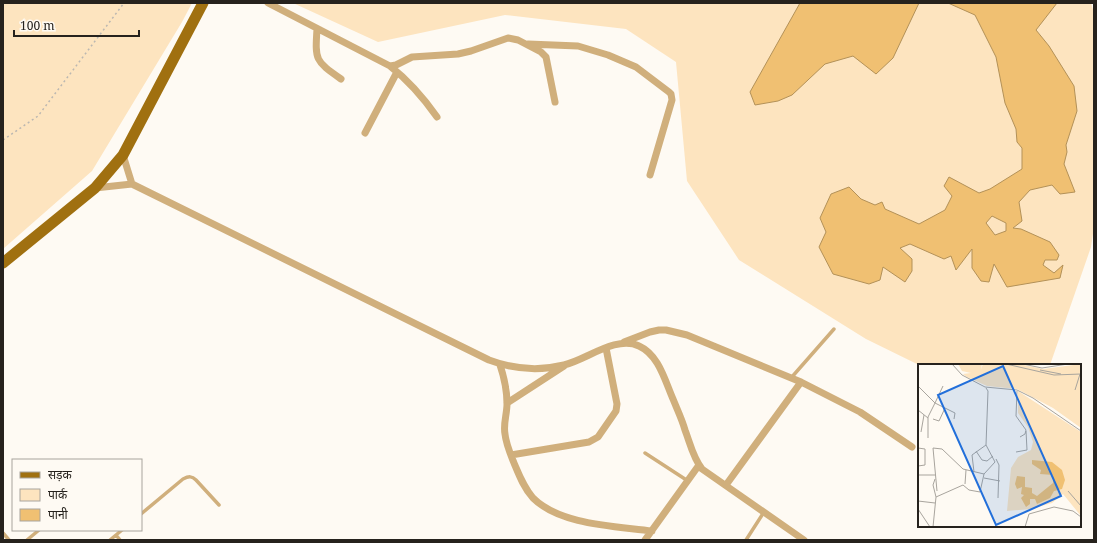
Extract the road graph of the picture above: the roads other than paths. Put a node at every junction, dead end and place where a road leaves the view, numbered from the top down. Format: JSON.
{"nodes":[{"id":1,"x":203,"y":3,"type":"edge"},
{"id":2,"x":268,"y":3,"type":"edge"},
{"id":3,"x":317,"y":29,"type":"junction"},
{"id":4,"x":526,"y":44,"type":"junction"},
{"id":5,"x":390,"y":66,"type":"junction"},
{"id":6,"x":397,"y":72,"type":"junction"},
{"id":7,"x":341,"y":79,"type":"dead end"},
{"id":8,"x":555,"y":102,"type":"dead end"},
{"id":9,"x":437,"y":117,"type":"dead end"},
{"id":10,"x":365,"y":133,"type":"dead end"},
{"id":11,"x":123,"y":155,"type":"junction"},
{"id":12,"x":650,"y":174,"type":"dead end"},
{"id":13,"x":132,"y":184,"type":"junction"},
{"id":14,"x":95,"y":188,"type":"junction"},
{"id":15,"x":3,"y":263,"type":"edge"},
{"id":16,"x":834,"y":329,"type":"dead end"},
{"id":17,"x":621,"y":344,"type":"junction"},
{"id":18,"x":606,"y":348,"type":"junction"},
{"id":19,"x":500,"y":364,"type":"junction"},
{"id":20,"x":565,"y":365,"type":"junction"},
{"id":21,"x":791,"y":378,"type":"junction"},
{"id":22,"x":801,"y":382,"type":"junction"},
{"id":23,"x":508,"y":403,"type":"junction"},
{"id":24,"x":912,"y":447,"type":"dead end"},
{"id":25,"x":645,"y":453,"type":"dead end"},
{"id":26,"x":511,"y":455,"type":"junction"},
{"id":27,"x":699,"y":465,"type":"junction"},
{"id":28,"x":688,"y":481,"type":"junction"},
{"id":29,"x":726,"y":485,"type":"junction"},
{"id":30,"x":219,"y":505,"type":"dead end"},
{"id":31,"x":764,"y":512,"type":"junction"},
{"id":32,"x":142,"y":513,"type":"edge"},
{"id":33,"x":38,"y":531,"type":"edge"},
{"id":34,"x":121,"y":531,"type":"edge"},
{"id":35,"x":652,"y":531,"type":"junction"},
{"id":36,"x":3,"y":533,"type":"edge"},
{"id":37,"x":116,"y":535,"type":"junction"},
{"id":38,"x":9,"y":540,"type":"edge"},
{"id":39,"x":27,"y":540,"type":"edge"},
{"id":40,"x":110,"y":540,"type":"edge"},
{"id":41,"x":120,"y":540,"type":"edge"},
{"id":42,"x":645,"y":540,"type":"edge"},
{"id":43,"x":746,"y":540,"type":"edge"},
{"id":44,"x":804,"y":540,"type":"edge"}],
"edges":[{"from":1,"to":11,"type":"main road"},
{"from":2,"to":3,"type":"street"},
{"from":3,"to":5,"type":"street"},
{"from":3,"to":7,"type":"street"},
{"from":4,"to":5,"type":"street"},
{"from":4,"to":8,"type":"street"},
{"from":4,"to":12,"type":"street"},
{"from":5,"to":6,"type":"street"},
{"from":6,"to":9,"type":"street"},
{"from":6,"to":10,"type":"street"},
{"from":11,"to":13,"type":"street"},
{"from":11,"to":14,"type":"main road"},
{"from":13,"to":14,"type":"street"},
{"from":13,"to":19,"type":"street"},
{"from":14,"to":15,"type":"main road"},
{"from":16,"to":21,"type":"lane"},
{"from":17,"to":18,"type":"street"},
{"from":17,"to":21,"type":"street"},
{"from":17,"to":27,"type":"street"},
{"from":18,"to":20,"type":"street"},
{"from":18,"to":26,"type":"street"},
{"from":19,"to":20,"type":"street"},
{"from":19,"to":23,"type":"street"},
{"from":20,"to":23,"type":"street"},
{"from":21,"to":22,"type":"street"},
{"from":22,"to":24,"type":"street"},
{"from":22,"to":29,"type":"street"},
{"from":23,"to":26,"type":"street"},
{"from":25,"to":28,"type":"lane"},
{"from":26,"to":35,"type":"street"},
{"from":27,"to":28,"type":"street"},
{"from":27,"to":29,"type":"street"},
{"from":28,"to":35,"type":"street"},
{"from":29,"to":31,"type":"street"},
{"from":30,"to":32,"type":"lane"},
{"from":31,"to":43,"type":"lane"},
{"from":31,"to":44,"type":"street"},
{"from":33,"to":39,"type":"lane"},
{"from":34,"to":37,"type":"lane"},
{"from":35,"to":42,"type":"street"},
{"from":36,"to":38,"type":"lane"},
{"from":37,"to":40,"type":"lane"},
{"from":37,"to":41,"type":"lane"}]}
